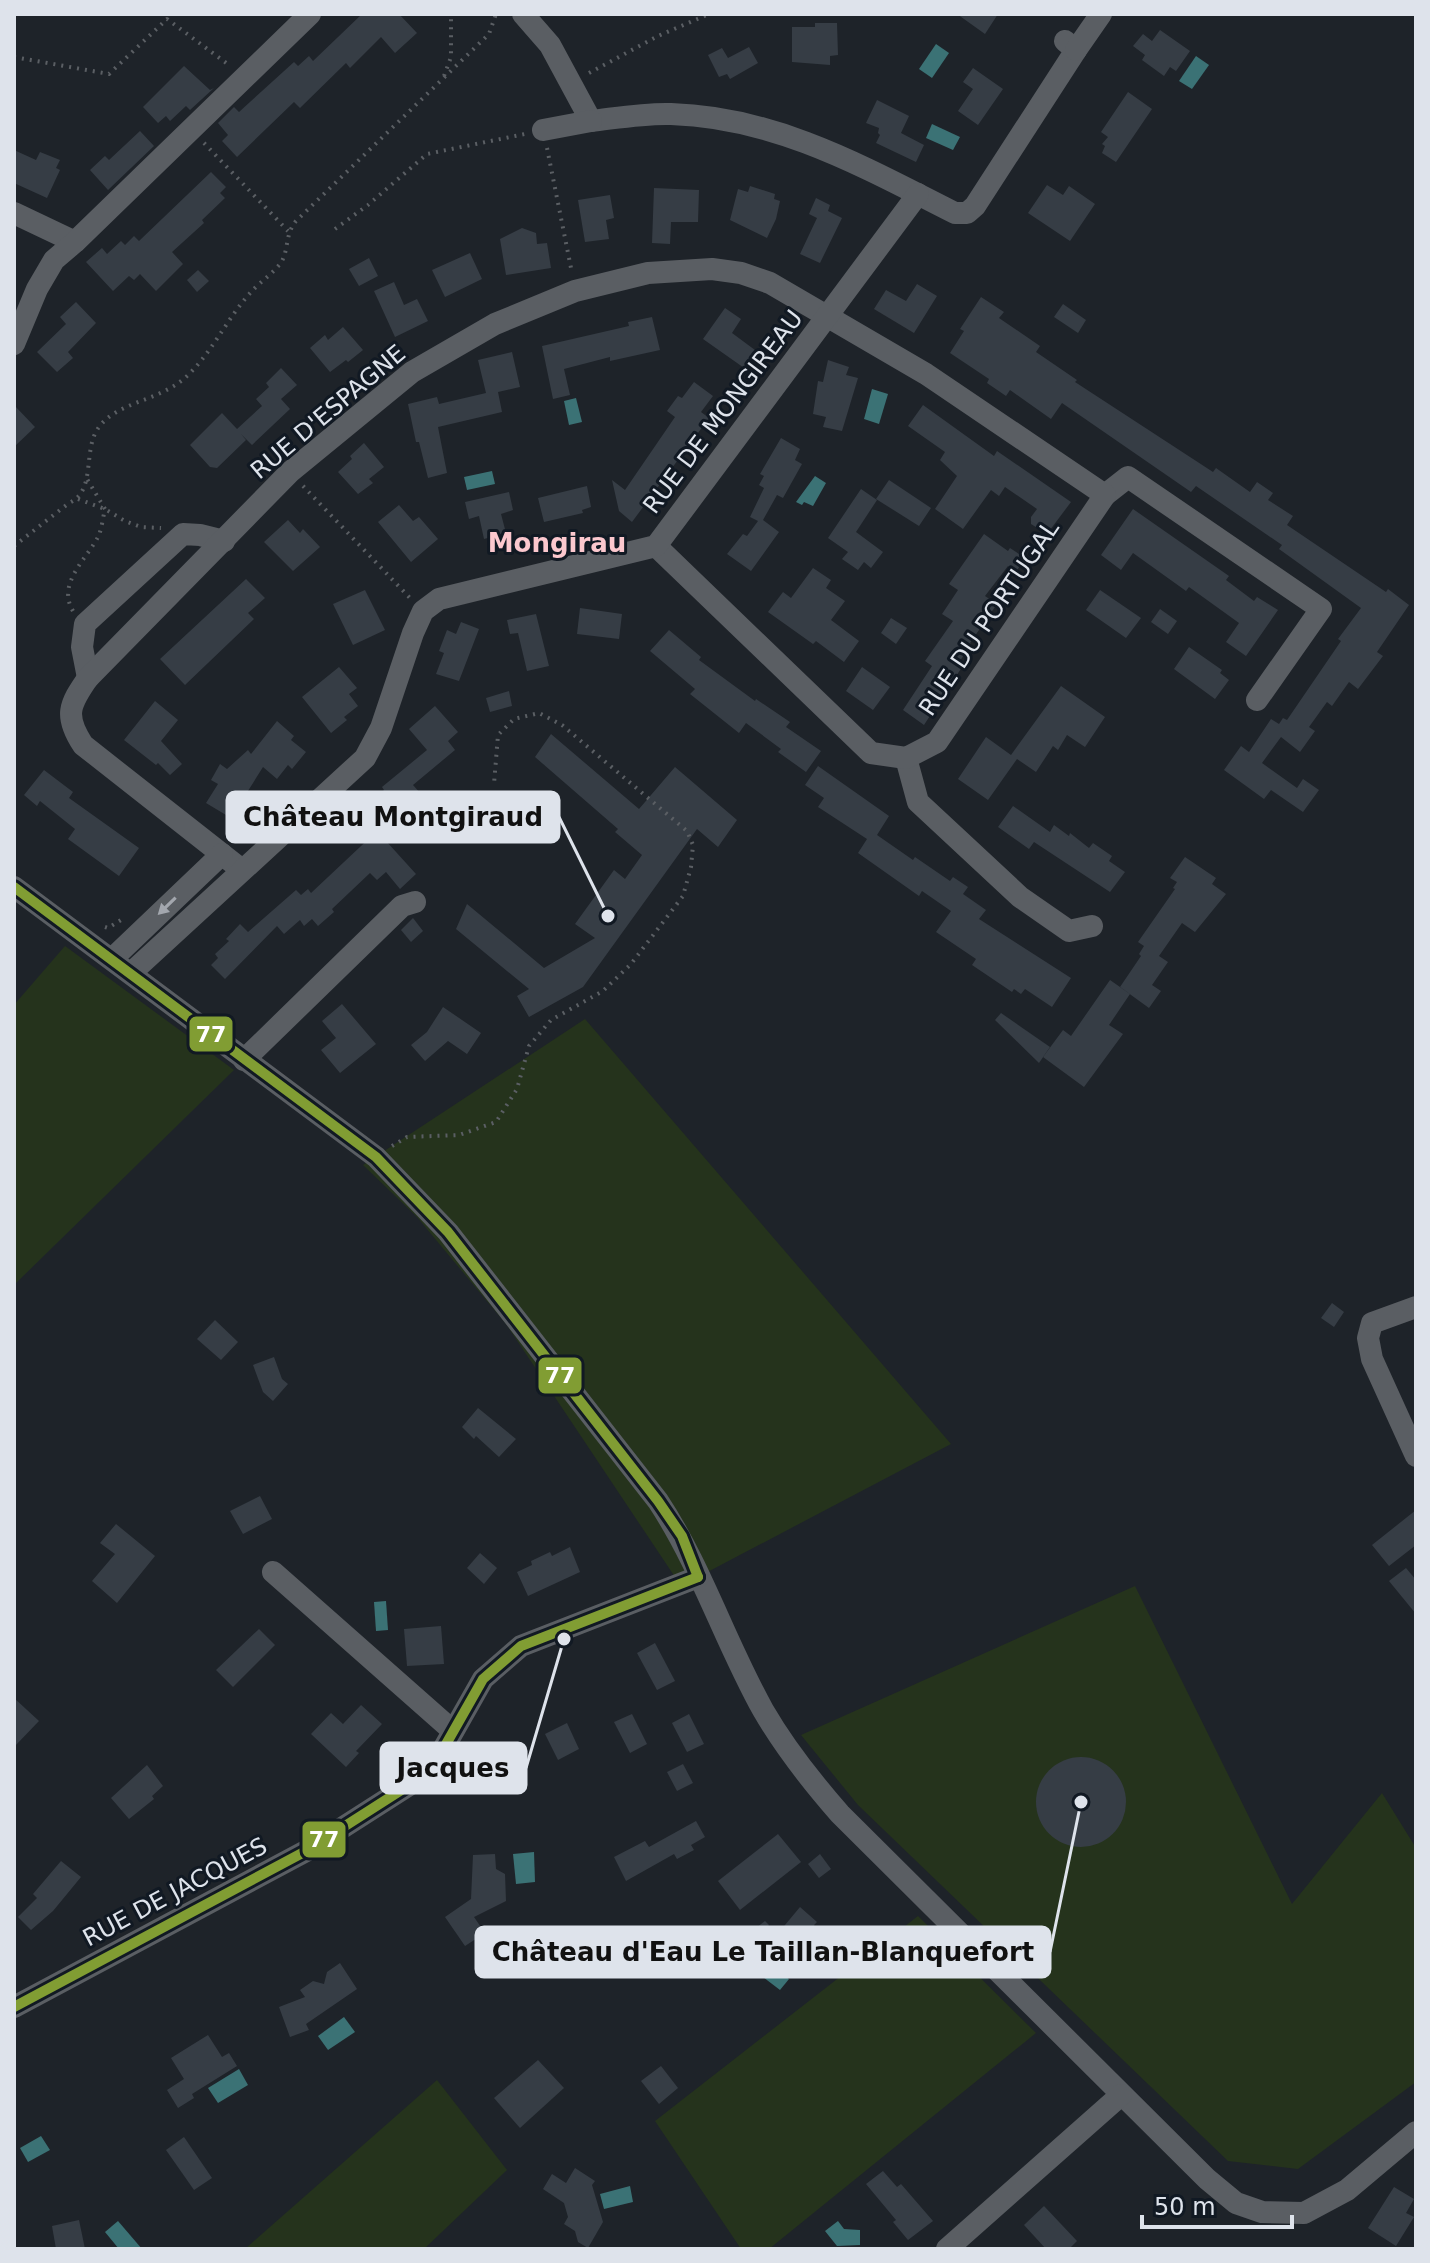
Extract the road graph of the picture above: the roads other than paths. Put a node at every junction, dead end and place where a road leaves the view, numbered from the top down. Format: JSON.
{"nodes":[{"id":1,"x":310,"y":14,"type":"edge"},
{"id":2,"x":523,"y":14,"type":"edge"},
{"id":3,"x":1101,"y":14,"type":"edge"},
{"id":4,"x":591,"y":121,"type":"junction"},
{"id":5,"x":543,"y":130,"type":"road end"},
{"id":6,"x":918,"y":194,"type":"junction"},
{"id":7,"x":14,"y":213,"type":"edge"},
{"id":8,"x":75,"y":242,"type":"junction"},
{"id":9,"x":827,"y":317,"type":"junction"},
{"id":10,"x":14,"y":344,"type":"edge"},
{"id":11,"x":1105,"y":495,"type":"junction"},
{"id":12,"x":224,"y":541,"type":"junction"},
{"id":13,"x":656,"y":546,"type":"junction"},
{"id":14,"x":88,"y":678,"type":"junction"},
{"id":15,"x":1257,"y":700,"type":"dead end"},
{"id":16,"x":906,"y":758,"type":"junction"},
{"id":17,"x":222,"y":854,"type":"junction"},
{"id":18,"x":242,"y":870,"type":"junction"},
{"id":19,"x":14,"y":887,"type":"edge"},
{"id":20,"x":415,"y":902,"type":"dead end"},
{"id":21,"x":1092,"y":926,"type":"dead end"},
{"id":22,"x":112,"y":959,"type":"junction"},
{"id":23,"x":131,"y":973,"type":"junction"},
{"id":24,"x":244,"y":1060,"type":"junction"},
{"id":25,"x":1416,"y":1307,"type":"edge"},
{"id":26,"x":1416,"y":1456,"type":"edge"},
{"id":27,"x":273,"y":1572,"type":"dead end"},
{"id":28,"x":698,"y":1577,"type":"junction"},
{"id":29,"x":453,"y":1731,"type":"junction"},
{"id":30,"x":14,"y":2007,"type":"edge"},
{"id":31,"x":1121,"y":2095,"type":"junction"},
{"id":32,"x":1416,"y":2132,"type":"edge"},
{"id":33,"x":947,"y":2249,"type":"edge"}],
"edges":[{"from":1,"to":8,"type":"street"},
{"from":2,"to":4,"type":"street"},
{"from":3,"to":6,"type":"street"},
{"from":4,"to":5,"type":"street"},
{"from":4,"to":6,"type":"street"},
{"from":6,"to":9,"type":"street","name":"RUE DE MONGIREAU"},
{"from":7,"to":8,"type":"street"},
{"from":8,"to":10,"type":"street"},
{"from":9,"to":11,"type":"street"},
{"from":9,"to":12,"type":"street","name":"RUE D'ESPAGNE"},
{"from":9,"to":13,"type":"street","name":"RUE DE MONGIREAU"},
{"from":11,"to":15,"type":"street"},
{"from":11,"to":16,"type":"street","name":"RUE DU PORTUGAL"},
{"from":12,"to":14,"type":"street","name":"RUE D'ESPAGNE"},
{"from":12,"to":14,"type":"street"},
{"from":13,"to":16,"type":"street"},
{"from":13,"to":18,"type":"street","name":"RUE DE MONGIREAU"},
{"from":14,"to":17,"type":"street","name":"RUE D'ESPAGNE"},
{"from":16,"to":21,"type":"street"},
{"from":17,"to":18,"type":"street","name":"RUE D'ESPAGNE"},
{"from":17,"to":22,"type":"street","one_way":true},
{"from":18,"to":23,"type":"street"},
{"from":19,"to":22,"type":"street"},
{"from":20,"to":24,"type":"street"},
{"from":22,"to":23,"type":"street"},
{"from":23,"to":24,"type":"street"},
{"from":24,"to":28,"type":"street"},
{"from":25,"to":26,"type":"street"},
{"from":27,"to":29,"type":"street"},
{"from":28,"to":29,"type":"street","name":"RUE DE JACQUES"},
{"from":28,"to":31,"type":"street"},
{"from":29,"to":30,"type":"street","name":"RUE DE JACQUES"},
{"from":31,"to":32,"type":"street"},
{"from":31,"to":33,"type":"street"}]}
